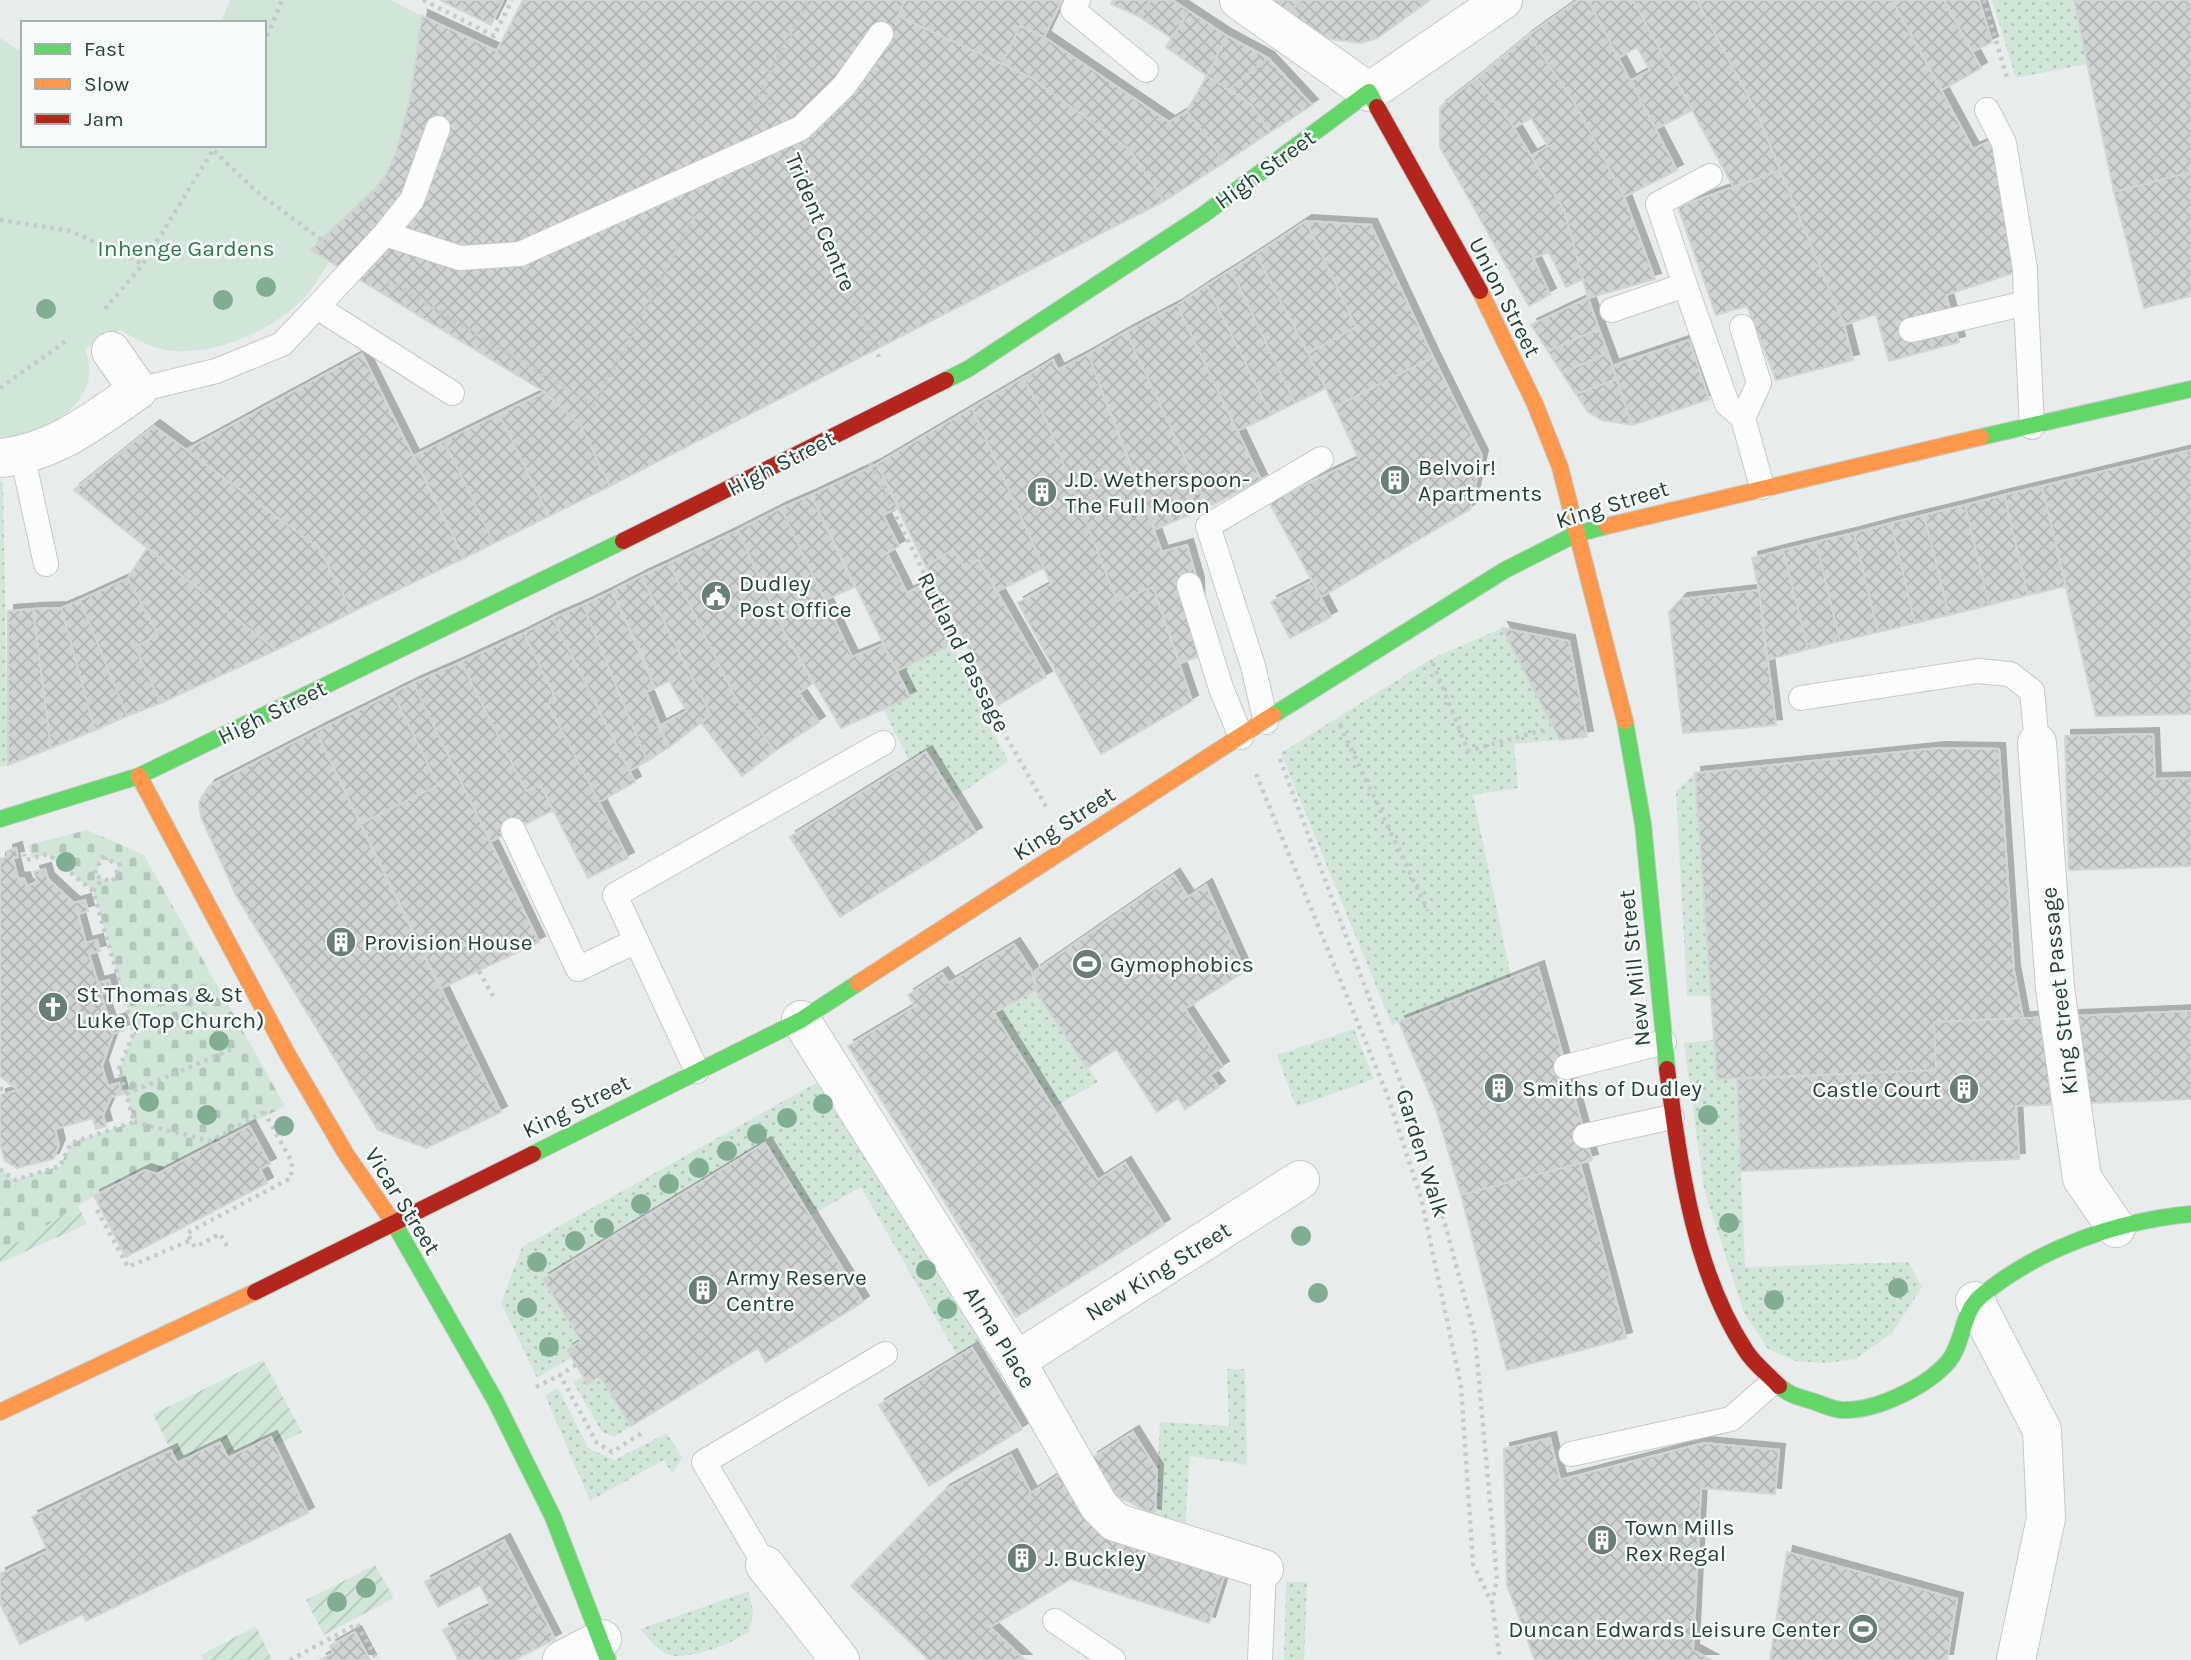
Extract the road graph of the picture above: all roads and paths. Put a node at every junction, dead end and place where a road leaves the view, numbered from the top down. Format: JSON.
{"nodes":[{"id":1,"x":282,"y":0,"type":"edge"},
{"id":2,"x":423,"y":0,"type":"edge"},
{"id":3,"x":512,"y":0,"type":"edge"},
{"id":4,"x":1078,"y":0,"type":"edge"},
{"id":5,"x":1239,"y":0,"type":"edge"},
{"id":6,"x":1503,"y":0,"type":"edge"},
{"id":7,"x":881,"y":34,"type":"dead end"},
{"id":8,"x":266,"y":39,"type":"edge"},
{"id":9,"x":1146,"y":69,"type":"dead end"},
{"id":10,"x":763,"y":86,"type":"dead end"},
{"id":11,"x":1369,"y":92,"type":"junction"},
{"id":12,"x":1987,"y":110,"type":"dead end"},
{"id":13,"x":773,"y":111,"type":"dead end"},
{"id":14,"x":438,"y":128,"type":"dead end"},
{"id":15,"x":211,"y":147,"type":"edge"},
{"id":16,"x":213,"y":147,"type":"edge"},
{"id":17,"x":795,"y":161,"type":"dead end"},
{"id":18,"x":1710,"y":176,"type":"dead end"},
{"id":19,"x":0,"y":220,"type":"edge"},
{"id":20,"x":385,"y":234,"type":"junction"},
{"id":21,"x":321,"y":240,"type":"dead end"},
{"id":22,"x":1685,"y":285,"type":"junction"},
{"id":23,"x":2026,"y":303,"type":"junction"},
{"id":24,"x":317,"y":307,"type":"junction"},
{"id":25,"x":1612,"y":310,"type":"dead end"},
{"id":26,"x":1742,"y":327,"type":"dead end"},
{"id":27,"x":1911,"y":330,"type":"dead end"},
{"id":28,"x":111,"y":351,"type":"dead end"},
{"id":29,"x":879,"y":357,"type":"dead end"},
{"id":30,"x":138,"y":390,"type":"junction"},
{"id":31,"x":2191,"y":390,"type":"edge"},
{"id":32,"x":452,"y":393,"type":"dead end"},
{"id":33,"x":1743,"y":418,"type":"junction"},
{"id":34,"x":2032,"y":427,"type":"junction"},
{"id":35,"x":865,"y":453,"type":"dead end"},
{"id":36,"x":11,"y":456,"type":"edge"},
{"id":37,"x":1321,"y":459,"type":"dead end"},
{"id":38,"x":1762,"y":487,"type":"junction"},
{"id":39,"x":1576,"y":534,"type":"junction"},
{"id":40,"x":46,"y":564,"type":"dead end"},
{"id":41,"x":1189,"y":585,"type":"dead end"},
{"id":42,"x":1431,"y":659,"type":"dead end"},
{"id":43,"x":1321,"y":687,"type":"junction"},
{"id":44,"x":1801,"y":698,"type":"dead end"},
{"id":45,"x":1266,"y":722,"type":"junction"},
{"id":46,"x":1543,"y":730,"type":"dead end"},
{"id":47,"x":1241,"y":737,"type":"junction"},
{"id":48,"x":883,"y":743,"type":"dead end"},
{"id":49,"x":2036,"y":743,"type":"joint"},
{"id":50,"x":139,"y":776,"type":"junction"},
{"id":51,"x":0,"y":819,"type":"edge"},
{"id":52,"x":513,"y":830,"type":"dead end"},
{"id":53,"x":1070,"y":847,"type":"junction"},
{"id":54,"x":26,"y":860,"type":"dead end"},
{"id":55,"x":103,"y":878,"type":"junction"},
{"id":56,"x":93,"y":891,"type":"junction"},
{"id":57,"x":1428,"y":911,"type":"dead end"},
{"id":58,"x":636,"y":941,"type":"junction"},
{"id":59,"x":479,"y":971,"type":"dead end"},
{"id":60,"x":493,"y":996,"type":"dead end"},
{"id":61,"x":801,"y":1020,"type":"junction"},
{"id":62,"x":1664,"y":1042,"type":"junction"},
{"id":63,"x":227,"y":1052,"type":"dead end"},
{"id":64,"x":1566,"y":1067,"type":"dead end"},
{"id":65,"x":697,"y":1071,"type":"junction"},
{"id":66,"x":0,"y":1088,"type":"edge"},
{"id":67,"x":8,"y":1093,"type":"dead end"},
{"id":68,"x":127,"y":1094,"type":"junction"},
{"id":69,"x":264,"y":1112,"type":"dead end"},
{"id":70,"x":254,"y":1117,"type":"dead end"},
{"id":71,"x":1672,"y":1117,"type":"junction"},
{"id":72,"x":134,"y":1122,"type":"junction"},
{"id":73,"x":1585,"y":1136,"type":"dead end"},
{"id":74,"x":0,"y":1169,"type":"edge"},
{"id":75,"x":1300,"y":1181,"type":"dead end"},
{"id":76,"x":97,"y":1210,"type":"dead end"},
{"id":77,"x":2191,"y":1214,"type":"edge"},
{"id":78,"x":394,"y":1223,"type":"junction"},
{"id":79,"x":2116,"y":1228,"type":"junction"},
{"id":80,"x":191,"y":1240,"type":"junction"},
{"id":81,"x":227,"y":1246,"type":"dead end"},
{"id":82,"x":1975,"y":1301,"type":"junction"},
{"id":83,"x":885,"y":1354,"type":"dead end"},
{"id":84,"x":1016,"y":1361,"type":"junction"},
{"id":85,"x":576,"y":1365,"type":"dead end"},
{"id":86,"x":1772,"y":1383,"type":"junction"},
{"id":87,"x":0,"y":1412,"type":"edge"},
{"id":88,"x":645,"y":1431,"type":"dead end"},
{"id":89,"x":1571,"y":1454,"type":"dead end"},
{"id":90,"x":765,"y":1565,"type":"joint"},
{"id":91,"x":1264,"y":1578,"type":"joint"},
{"id":92,"x":1492,"y":1602,"type":"junction"},
{"id":93,"x":1055,"y":1620,"type":"dead end"},
{"id":94,"x":605,"y":1650,"type":"edge"},
{"id":95,"x":831,"y":1658,"type":"edge"},
{"id":96,"x":290,"y":1660,"type":"edge"},
{"id":97,"x":377,"y":1660,"type":"edge"},
{"id":98,"x":562,"y":1660,"type":"edge"},
{"id":99,"x":1113,"y":1660,"type":"edge"},
{"id":100,"x":1260,"y":1660,"type":"edge"},
{"id":101,"x":1500,"y":1660,"type":"edge"},
{"id":102,"x":2016,"y":1660,"type":"edge"}],
"edges":[{"from":1,"to":8,"type":"path"},
{"from":2,"to":3,"type":"path"},
{"from":4,"to":9,"type":"lane"},
{"from":5,"to":11,"type":"street"},
{"from":6,"to":11,"type":"street","name":"High Street"},
{"from":7,"to":20,"type":"lane"},
{"from":10,"to":13,"type":"path"},
{"from":11,"to":39,"type":"street","name":"Union Street"},
{"from":11,"to":50,"type":"street","name":"High Street"},
{"from":12,"to":23,"type":"lane"},
{"from":14,"to":20,"type":"lane"},
{"from":15,"to":19,"type":"path"},
{"from":16,"to":21,"type":"path"},
{"from":17,"to":29,"type":"path","name":"Trident Centre"},
{"from":18,"to":22,"type":"lane"},
{"from":20,"to":24,"type":"lane"},
{"from":22,"to":25,"type":"lane"},
{"from":22,"to":33,"type":"lane"},
{"from":23,"to":27,"type":"lane"},
{"from":23,"to":34,"type":"lane"},
{"from":24,"to":30,"type":"lane"},
{"from":24,"to":32,"type":"lane"},
{"from":26,"to":33,"type":"lane"},
{"from":28,"to":30,"type":"street"},
{"from":30,"to":36,"type":"street"},
{"from":31,"to":34,"type":"street","name":"King Street"},
{"from":33,"to":38,"type":"lane"},
{"from":34,"to":38,"type":"street","name":"King Street"},
{"from":35,"to":53,"type":"path","name":"Rutland Passage"},
{"from":36,"to":40,"type":"lane"},
{"from":37,"to":45,"type":"lane"},
{"from":38,"to":39,"type":"street","name":"King Street"},
{"from":39,"to":43,"type":"street","name":"King Street"},
{"from":39,"to":62,"type":"street","name":"New Mill Street"},
{"from":41,"to":47,"type":"lane"},
{"from":42,"to":46,"type":"path"},
{"from":43,"to":45,"type":"street","name":"King Street"},
{"from":43,"to":57,"type":"path"},
{"from":44,"to":49,"type":"lane"},
{"from":45,"to":47,"type":"street","name":"King Street"},
{"from":45,"to":92,"type":"path","name":"Garden Walk"},
{"from":47,"to":53,"type":"street","name":"King Street"},
{"from":47,"to":92,"type":"path","name":"Garden Walk"},
{"from":48,"to":58,"type":"lane"},
{"from":49,"to":79,"type":"street","name":"King Street Passage"},
{"from":50,"to":51,"type":"street","name":"High Street"},
{"from":50,"to":78,"type":"street","name":"Vicar Street"},
{"from":52,"to":58,"type":"lane"},
{"from":53,"to":61,"type":"street","name":"King Street"},
{"from":54,"to":56,"type":"path"},
{"from":55,"to":55,"type":"path"},
{"from":55,"to":56,"type":"path"},
{"from":56,"to":68,"type":"path"},
{"from":58,"to":65,"type":"lane"},
{"from":59,"to":60,"type":"path"},
{"from":61,"to":65,"type":"street","name":"King Street"},
{"from":61,"to":84,"type":"street","name":"Alma Place"},
{"from":62,"to":64,"type":"lane"},
{"from":62,"to":71,"type":"street","name":"New Mill Street"},
{"from":63,"to":68,"type":"path"},
{"from":65,"to":78,"type":"street","name":"King Street"},
{"from":66,"to":67,"type":"path"},
{"from":68,"to":72,"type":"path"},
{"from":69,"to":80,"type":"path"},
{"from":70,"to":72,"type":"path"},
{"from":71,"to":73,"type":"lane"},
{"from":71,"to":86,"type":"street","name":"New Mill Street"},
{"from":72,"to":74,"type":"path"},
{"from":75,"to":84,"type":"street","name":"New King Street"},
{"from":76,"to":80,"type":"path"},
{"from":77,"to":79,"type":"street"},
{"from":78,"to":87,"type":"street","name":"King Street"},
{"from":78,"to":94,"type":"street","name":"Vicar Street"},
{"from":79,"to":82,"type":"street"},
{"from":80,"to":81,"type":"path"},
{"from":82,"to":86,"type":"street"},
{"from":82,"to":102,"type":"street"},
{"from":83,"to":90,"type":"lane"},
{"from":84,"to":91,"type":"street","name":"Alma Place"},
{"from":85,"to":88,"type":"path"},
{"from":86,"to":89,"type":"lane"},
{"from":90,"to":95,"type":"street"},
{"from":91,"to":100,"type":"lane"},
{"from":92,"to":101,"type":"path","name":"Garden Walk"},
{"from":93,"to":99,"type":"lane"},
{"from":94,"to":98,"type":"street"},
{"from":96,"to":97,"type":"path"}]}
